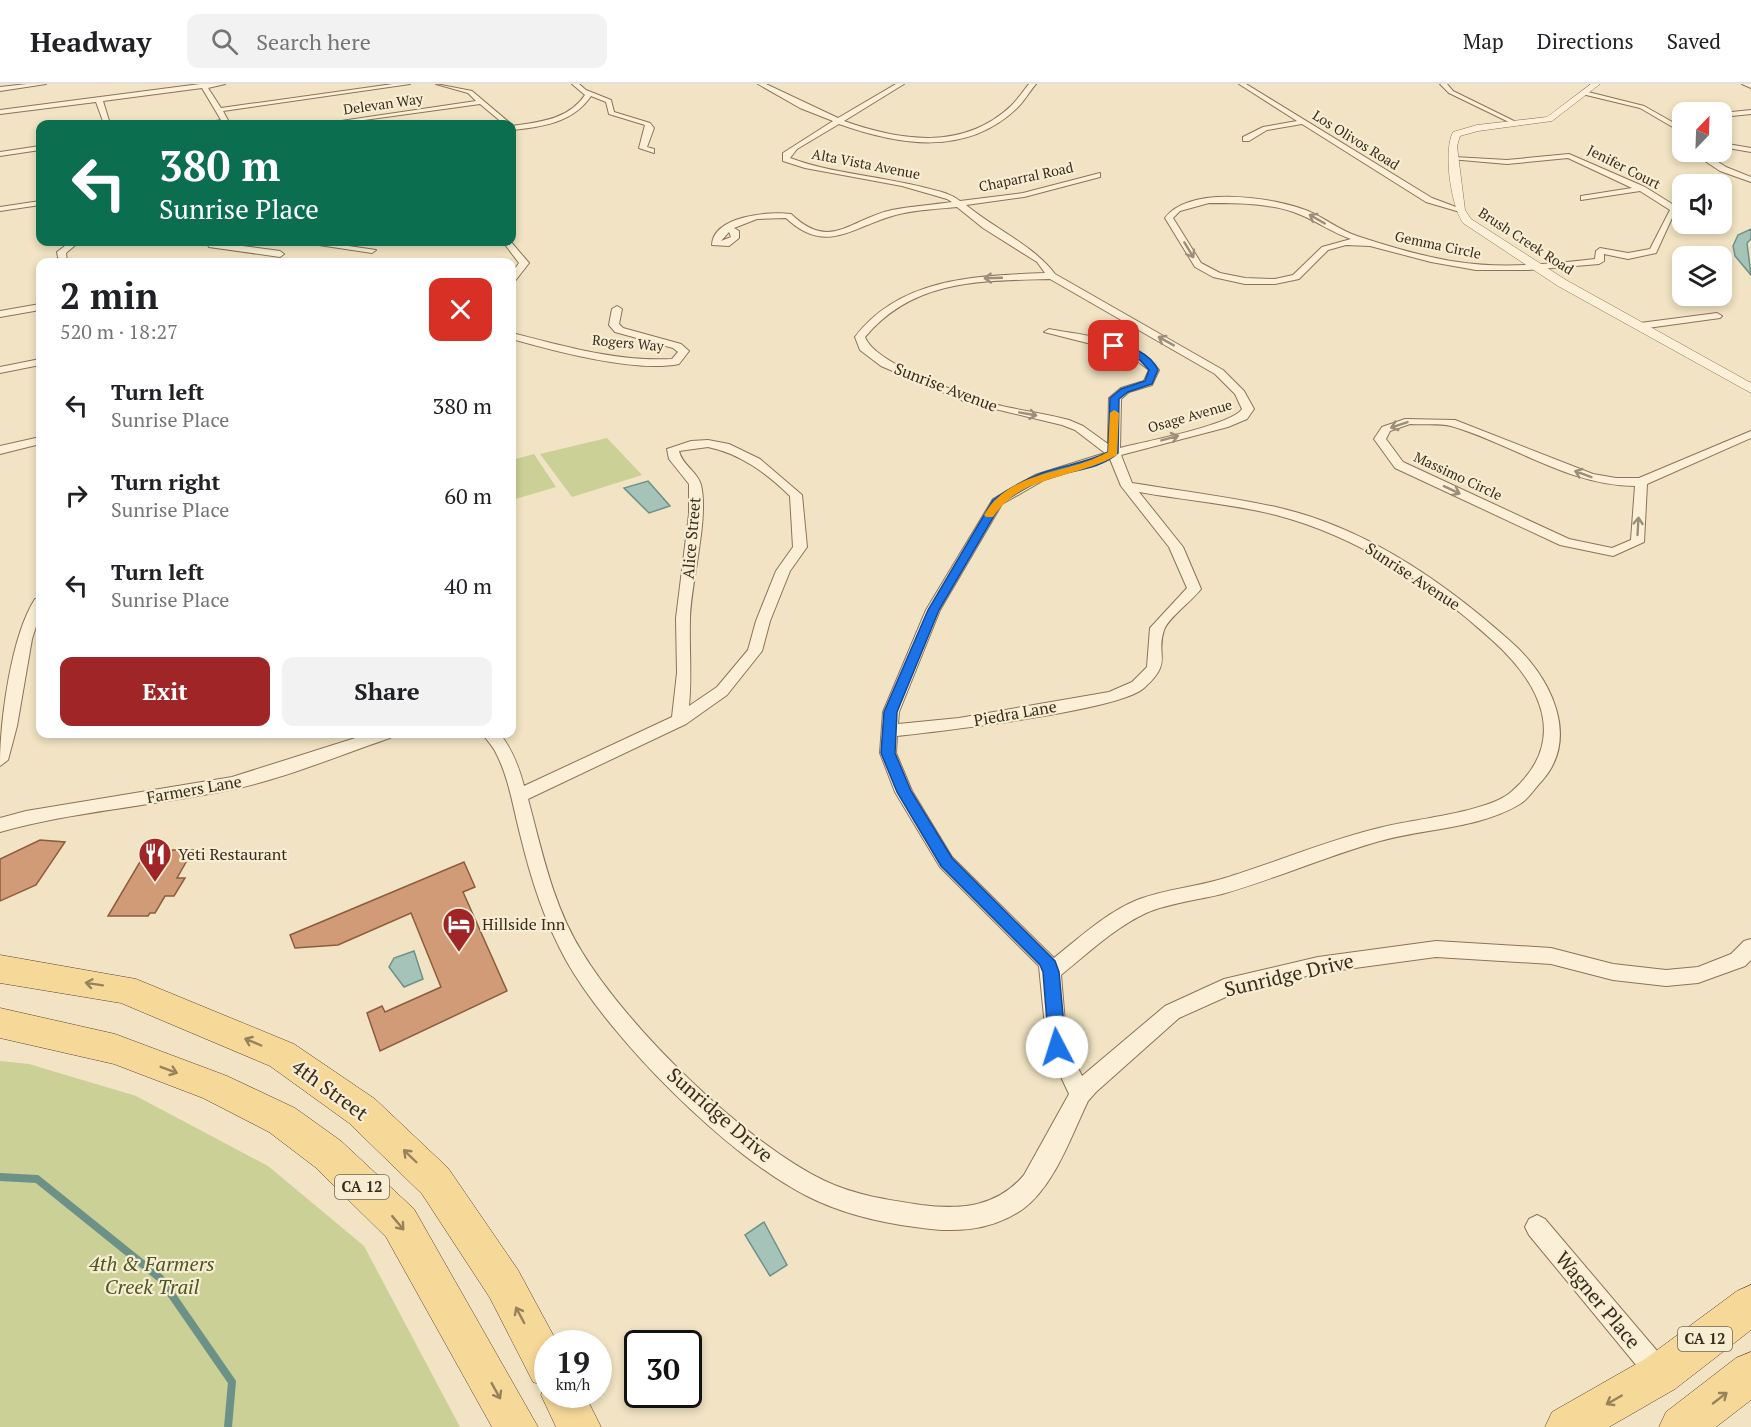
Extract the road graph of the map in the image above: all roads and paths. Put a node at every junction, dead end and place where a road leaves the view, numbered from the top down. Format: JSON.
{"nodes":[{"id":1,"x":43,"y":84,"type":"edge"},
{"id":2,"x":222,"y":84,"type":"edge"},
{"id":3,"x":407,"y":84,"type":"edge"},
{"id":4,"x":439,"y":84,"type":"edge"},
{"id":5,"x":575,"y":84,"type":"edge"},
{"id":6,"x":761,"y":84,"type":"edge"},
{"id":7,"x":901,"y":84,"type":"edge"},
{"id":8,"x":1033,"y":84,"type":"edge"},
{"id":9,"x":1242,"y":84,"type":"edge"},
{"id":10,"x":1443,"y":84,"type":"edge"},
{"id":11,"x":1596,"y":84,"type":"edge"},
{"id":12,"x":1746,"y":84,"type":"edge"},
{"id":13,"x":204,"y":85,"type":"edge"},
{"id":14,"x":1751,"y":86,"type":"edge"},
{"id":15,"x":0,"y":89,"type":"edge"},
{"id":16,"x":586,"y":92,"type":"junction"},
{"id":17,"x":1584,"y":93,"type":"junction"},
{"id":18,"x":99,"y":100,"type":"junction"},
{"id":19,"x":482,"y":102,"type":"junction"},
{"id":20,"x":219,"y":110,"type":"junction"},
{"id":21,"x":0,"y":112,"type":"edge"},
{"id":22,"x":1751,"y":112,"type":"edge"},
{"id":23,"x":1732,"y":114,"type":"edge"},
{"id":24,"x":106,"y":120,"type":"edge"},
{"id":25,"x":224,"y":120,"type":"edge"},
{"id":26,"x":353,"y":120,"type":"edge"},
{"id":27,"x":502,"y":120,"type":"edge"},
{"id":28,"x":841,"y":120,"type":"junction"},
{"id":29,"x":1302,"y":122,"type":"junction"},
{"id":30,"x":1515,"y":123,"type":"junction"},
{"id":31,"x":1672,"y":125,"type":"edge"},
{"id":32,"x":516,"y":127,"type":"edge"},
{"id":33,"x":1246,"y":139,"type":"dead end"},
{"id":34,"x":1732,"y":147,"type":"edge"},
{"id":35,"x":36,"y":149,"type":"edge"},
{"id":36,"x":1751,"y":150,"type":"edge"},
{"id":37,"x":651,"y":151,"type":"dead end"},
{"id":38,"x":0,"y":154,"type":"edge"},
{"id":39,"x":1454,"y":159,"type":"junction"},
{"id":40,"x":1712,"y":162,"type":"edge"},
{"id":41,"x":1097,"y":175,"type":"dead end"},
{"id":42,"x":1751,"y":180,"type":"edge"},
{"id":43,"x":1642,"y":189,"type":"junction"},
{"id":44,"x":1584,"y":198,"type":"dead end"},
{"id":45,"x":36,"y":204,"type":"edge"},
{"id":46,"x":960,"y":204,"type":"junction"},
{"id":47,"x":0,"y":209,"type":"edge"},
{"id":48,"x":1460,"y":210,"type":"junction"},
{"id":49,"x":730,"y":229,"type":"dead end"},
{"id":50,"x":1340,"y":233,"type":"junction"},
{"id":51,"x":1333,"y":243,"type":"junction"},
{"id":52,"x":1370,"y":243,"type":"junction"},
{"id":53,"x":69,"y":246,"type":"edge"},
{"id":54,"x":253,"y":246,"type":"edge"},
{"id":55,"x":510,"y":246,"type":"edge"},
{"id":56,"x":294,"y":247,"type":"edge"},
{"id":57,"x":372,"y":250,"type":"dead end"},
{"id":58,"x":62,"y":258,"type":"edge"},
{"id":59,"x":271,"y":258,"type":"edge"},
{"id":60,"x":1537,"y":267,"type":"junction"},
{"id":61,"x":516,"y":274,"type":"edge"},
{"id":62,"x":1052,"y":276,"type":"junction"},
{"id":63,"x":36,"y":308,"type":"edge"},
{"id":64,"x":617,"y":309,"type":"dead end"},
{"id":65,"x":0,"y":314,"type":"edge"},
{"id":66,"x":1717,"y":315,"type":"dead end"},
{"id":67,"x":1640,"y":326,"type":"junction"},
{"id":68,"x":1049,"y":332,"type":"dead end"},
{"id":69,"x":516,"y":337,"type":"edge"},
{"id":70,"x":36,"y":363,"type":"edge"},
{"id":71,"x":0,"y":370,"type":"edge"},
{"id":72,"x":1751,"y":389,"type":"edge"},
{"id":73,"x":1751,"y":434,"type":"edge"},
{"id":74,"x":36,"y":442,"type":"edge"},
{"id":75,"x":0,"y":450,"type":"edge"},
{"id":76,"x":1113,"y":453,"type":"junction"},
{"id":77,"x":1641,"y":482,"type":"junction"},
{"id":78,"x":1127,"y":486,"type":"junction"},
{"id":79,"x":36,"y":608,"type":"edge"},
{"id":80,"x":680,"y":720,"type":"junction"},
{"id":81,"x":890,"y":731,"type":"junction"},
{"id":82,"x":372,"y":738,"type":"edge"},
{"id":83,"x":494,"y":738,"type":"edge"},
{"id":84,"x":0,"y":760,"type":"edge"},
{"id":85,"x":518,"y":796,"type":"junction"},
{"id":86,"x":0,"y":825,"type":"edge"},
{"id":87,"x":1751,"y":946,"type":"edge"},
{"id":88,"x":0,"y":969,"type":"edge"},
{"id":89,"x":1051,"y":972,"type":"junction"},
{"id":90,"x":0,"y":1023,"type":"edge"},
{"id":91,"x":1080,"y":1095,"type":"junction"},
{"id":92,"x":1537,"y":1227,"type":"dead end"},
{"id":93,"x":1751,"y":1305,"type":"edge"},
{"id":94,"x":534,"y":1341,"type":"edge"},
{"id":95,"x":1751,"y":1373,"type":"edge"},
{"id":96,"x":1660,"y":1374,"type":"junction"},
{"id":97,"x":569,"y":1408,"type":"edge"},
{"id":98,"x":1685,"y":1425,"type":"edge"},
{"id":99,"x":516,"y":1427,"type":"edge"},
{"id":100,"x":579,"y":1427,"type":"edge"},
{"id":101,"x":1568,"y":1427,"type":"edge"}],
"edges":[{"from":1,"to":15,"type":"street"},
{"from":2,"to":13,"type":"street"},
{"from":3,"to":20,"type":"street"},
{"from":4,"to":19,"type":"street"},
{"from":5,"to":16,"type":"street"},
{"from":6,"to":28,"type":"street"},
{"from":7,"to":28,"type":"street","name":"Alta Vista Avenue"},
{"from":8,"to":28,"type":"street"},
{"from":9,"to":29,"type":"street","name":"Los Olivos Road"},
{"from":10,"to":30,"type":"street"},
{"from":11,"to":17,"type":"street","name":"Brush Creek Road"},
{"from":12,"to":14,"type":"street"},
{"from":13,"to":18,"type":"street"},
{"from":13,"to":20,"type":"street"},
{"from":16,"to":32,"type":"street"},
{"from":16,"to":37,"type":"street"},
{"from":17,"to":30,"type":"street","name":"Brush Creek Road"},
{"from":17,"to":31,"type":"street"},
{"from":18,"to":21,"type":"street"},
{"from":18,"to":24,"type":"street"},
{"from":19,"to":26,"type":"street","name":"Delevan Way"},
{"from":19,"to":27,"type":"street"},
{"from":20,"to":25,"type":"street"},
{"from":22,"to":23,"type":"street"},
{"from":28,"to":46,"type":"street","name":"Alta Vista Avenue"},
{"from":29,"to":33,"type":"street"},
{"from":29,"to":48,"type":"street","name":"Los Olivos Road"},
{"from":30,"to":39,"type":"street","name":"Brush Creek Road"},
{"from":34,"to":36,"type":"street"},
{"from":35,"to":38,"type":"street"},
{"from":39,"to":43,"type":"street","name":"Jenifer Court"},
{"from":39,"to":48,"type":"street","name":"Brush Creek Road"},
{"from":40,"to":42,"type":"street"},
{"from":41,"to":46,"type":"street","name":"Chaparral Road"},
{"from":43,"to":44,"type":"street"},
{"from":43,"to":60,"type":"street","name":"Jenifer Court"},
{"from":45,"to":47,"type":"street"},
{"from":46,"to":49,"type":"street","name":"Chaparral Road"},
{"from":46,"to":62,"type":"street","name":"Alta Vista Avenue"},
{"from":48,"to":60,"type":"street","name":"Brush Creek Road"},
{"from":50,"to":51,"type":"street","name":"Gemma Circle"},
{"from":50,"to":51,"type":"street","name":"Gemma Circle","one_way":true},
{"from":50,"to":52,"type":"street","name":"Gemma Circle"},
{"from":51,"to":52,"type":"street","name":"Gemma Circle"},
{"from":52,"to":60,"type":"street","name":"Gemma Circle"},
{"from":53,"to":58,"type":"street"},
{"from":54,"to":56,"type":"street"},
{"from":55,"to":61,"type":"street"},
{"from":56,"to":57,"type":"street"},
{"from":56,"to":59,"type":"street"},
{"from":60,"to":67,"type":"street","name":"Brush Creek Road"},
{"from":76,"to":62,"type":"street","name":"Osage Avenue","one_way":true},
{"from":62,"to":76,"type":"street","name":"Sunrise Avenue","one_way":true},
{"from":63,"to":65,"type":"street"},
{"from":64,"to":69,"type":"street","name":"Rogers Way"},
{"from":66,"to":67,"type":"street"},
{"from":67,"to":72,"type":"street","name":"Brush Creek Road"},
{"from":68,"to":76,"type":"street"},
{"from":70,"to":71,"type":"street"},
{"from":73,"to":77,"type":"street","name":"Massimo Circle"},
{"from":74,"to":75,"type":"street"},
{"from":76,"to":78,"type":"street"},
{"from":76,"to":81,"type":"street"},
{"from":77,"to":77,"type":"street","name":"Massimo Circle","one_way":true},
{"from":78,"to":81,"type":"street","name":"Piedra Lane"},
{"from":78,"to":89,"type":"street","name":"Sunrise Avenue"},
{"from":79,"to":84,"type":"street"},
{"from":80,"to":80,"type":"street","name":"Alice Street"},
{"from":80,"to":85,"type":"street","name":"Alice Street"},
{"from":81,"to":89,"type":"street"},
{"from":82,"to":86,"type":"street","name":"Farmers Lane"},
{"from":83,"to":85,"type":"street","name":"Sunridge Drive"},
{"from":85,"to":91,"type":"street","name":"Sunridge Drive"},
{"from":87,"to":91,"type":"street","name":"Sunridge Drive"},
{"from":94,"to":88,"type":"main road","name":"4th Street","one_way":true},
{"from":89,"to":91,"type":"street"},
{"from":90,"to":99,"type":"main road","number":"CA 12","one_way":true},
{"from":92,"to":96,"type":"street","name":"Wagner Place"},
{"from":93,"to":96,"type":"main road","number":"CA 12"},
{"from":98,"to":95,"type":"main road","one_way":true},
{"from":96,"to":101,"type":"main road","number":"CA 12","one_way":true},
{"from":97,"to":100,"type":"main road"}]}
